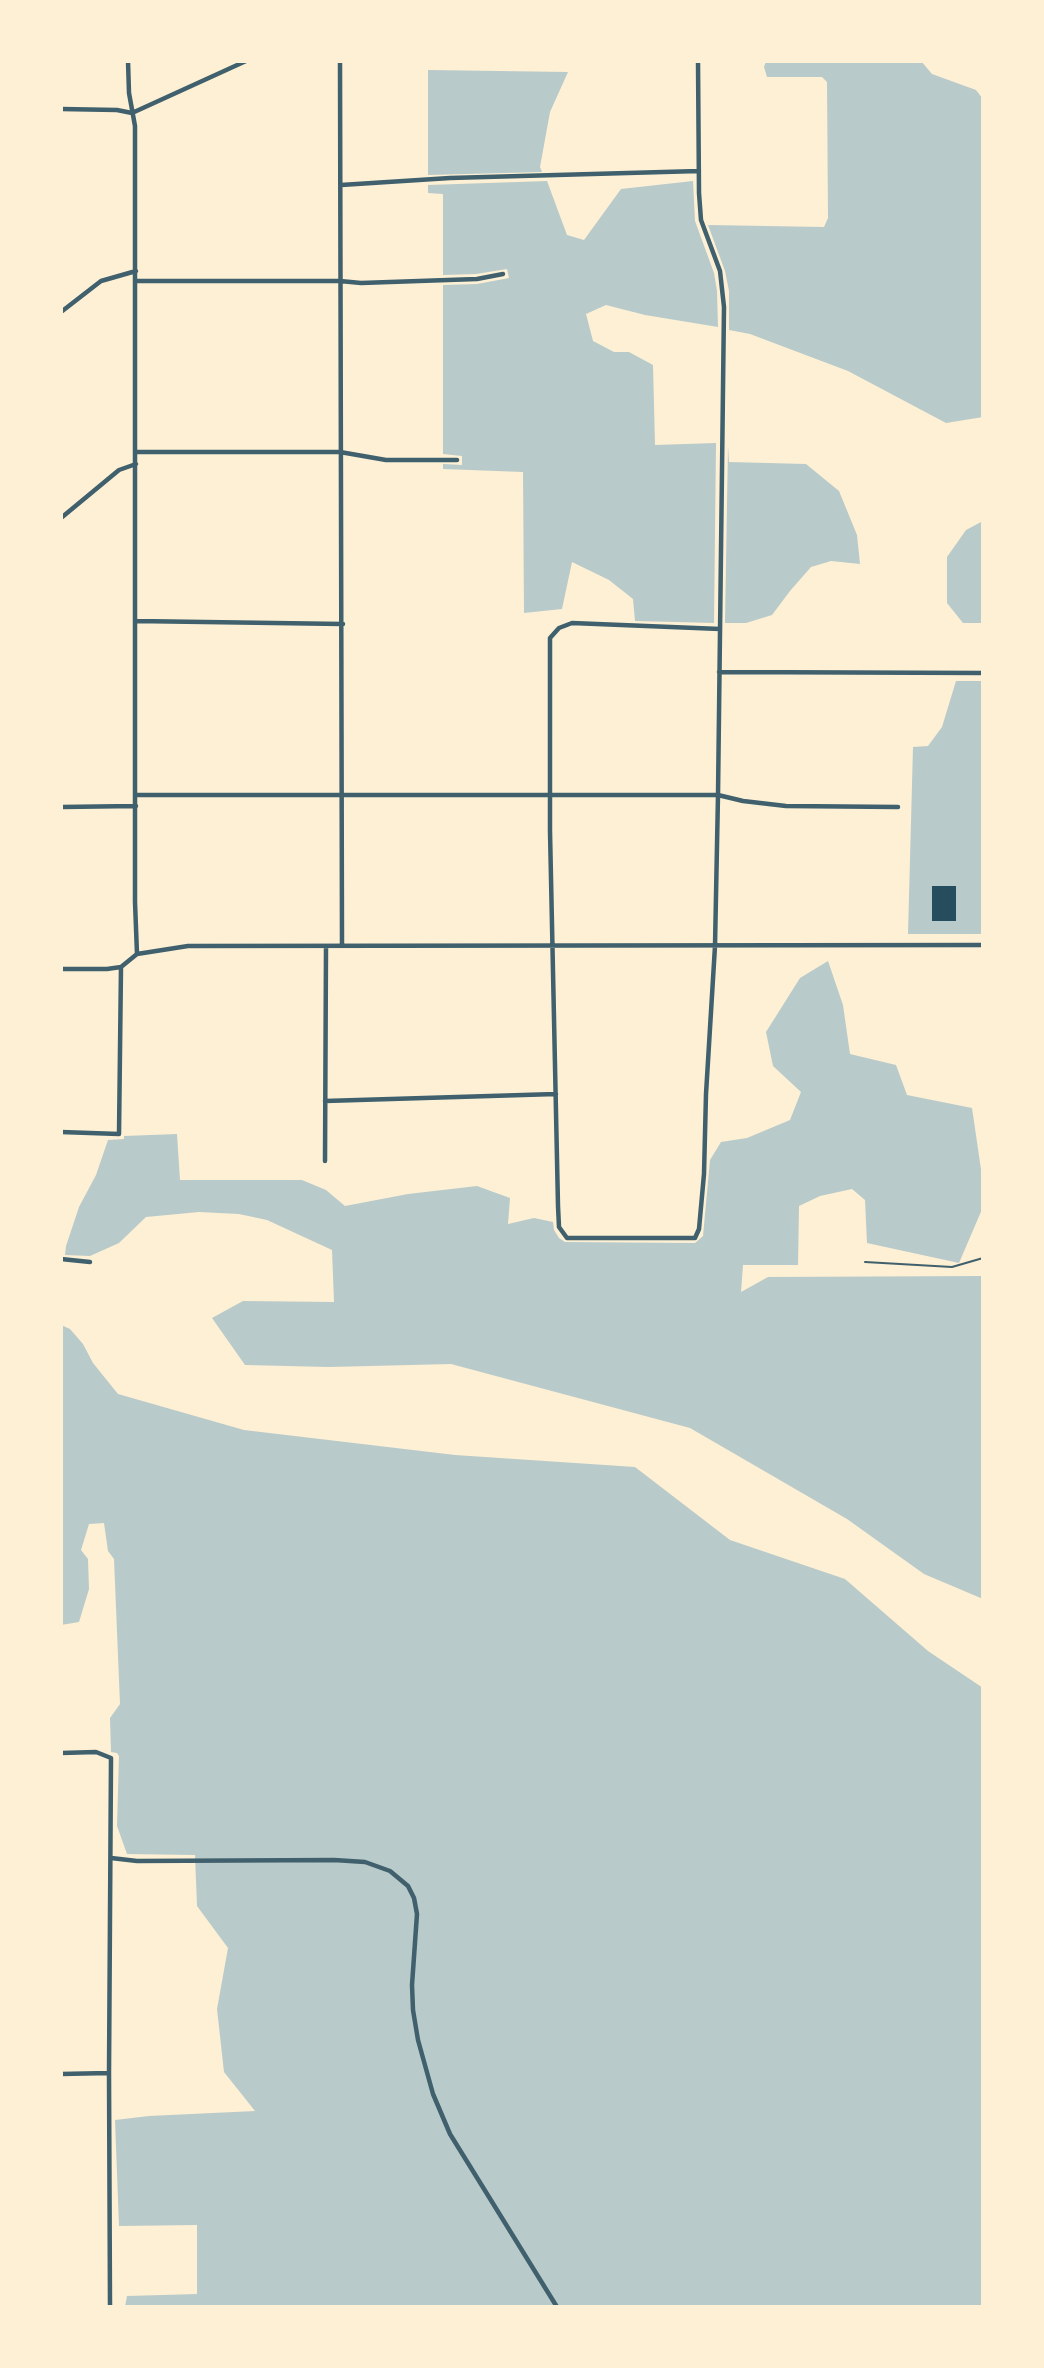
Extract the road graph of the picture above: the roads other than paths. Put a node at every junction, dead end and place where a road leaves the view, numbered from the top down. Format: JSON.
{"nodes":[{"id":1,"x":128,"y":61,"type":"edge"},
{"id":2,"x":246,"y":61,"type":"edge"},
{"id":3,"x":340,"y":61,"type":"edge"},
{"id":4,"x":698,"y":61,"type":"edge"},
{"id":5,"x":61,"y":110,"type":"edge"},
{"id":6,"x":132,"y":113,"type":"junction"},
{"id":7,"x":699,"y":171,"type":"junction"},
{"id":8,"x":341,"y":185,"type":"junction"},
{"id":9,"x":136,"y":271,"type":"junction"},
{"id":10,"x":503,"y":274,"type":"dead end"},
{"id":11,"x":136,"y":281,"type":"junction"},
{"id":12,"x":341,"y":281,"type":"junction"},
{"id":13,"x":61,"y":312,"type":"edge"},
{"id":14,"x":136,"y":452,"type":"junction"},
{"id":15,"x":340,"y":452,"type":"junction"},
{"id":16,"x":457,"y":460,"type":"dead end"},
{"id":17,"x":136,"y":464,"type":"junction"},
{"id":18,"x":61,"y":518,"type":"edge"},
{"id":19,"x":135,"y":621,"type":"junction"},
{"id":20,"x":343,"y":624,"type":"junction"},
{"id":21,"x":720,"y":629,"type":"junction"},
{"id":22,"x":719,"y":672,"type":"junction"},
{"id":23,"x":983,"y":673,"type":"edge"},
{"id":24,"x":343,"y":793,"type":"junction"},
{"id":25,"x":550,"y":794,"type":"junction"},
{"id":26,"x":136,"y":795,"type":"junction"},
{"id":27,"x":718,"y":795,"type":"junction"},
{"id":28,"x":136,"y":806,"type":"junction"},
{"id":29,"x":61,"y":807,"type":"edge"},
{"id":30,"x":898,"y":807,"type":"dead end"},
{"id":31,"x":983,"y":945,"type":"edge"},
{"id":32,"x":326,"y":946,"type":"junction"},
{"id":33,"x":342,"y":946,"type":"junction"},
{"id":34,"x":715,"y":946,"type":"junction"},
{"id":35,"x":552,"y":947,"type":"junction"},
{"id":36,"x":137,"y":954,"type":"junction"},
{"id":37,"x":121,"y":967,"type":"junction"},
{"id":38,"x":61,"y":969,"type":"edge"},
{"id":39,"x":556,"y":1094,"type":"junction"},
{"id":40,"x":325,"y":1101,"type":"junction"},
{"id":41,"x":61,"y":1132,"type":"edge"},
{"id":42,"x":325,"y":1161,"type":"dead end"},
{"id":43,"x":983,"y":1258,"type":"edge"},
{"id":44,"x":61,"y":1259,"type":"edge"},
{"id":45,"x":90,"y":1262,"type":"dead end"},
{"id":46,"x":865,"y":1262,"type":"dead end"},
{"id":47,"x":61,"y":1753,"type":"edge"},
{"id":48,"x":111,"y":1858,"type":"junction"},
{"id":49,"x":109,"y":2073,"type":"junction"},
{"id":50,"x":61,"y":2074,"type":"edge"},
{"id":51,"x":110,"y":2307,"type":"edge"},
{"id":52,"x":557,"y":2307,"type":"edge"}],
"edges":[{"from":1,"to":6,"type":"street"},
{"from":2,"to":6,"type":"street"},
{"from":3,"to":8,"type":"street"},
{"from":4,"to":7,"type":"street"},
{"from":5,"to":6,"type":"street"},
{"from":6,"to":9,"type":"street"},
{"from":7,"to":8,"type":"street"},
{"from":7,"to":21,"type":"street"},
{"from":8,"to":12,"type":"street"},
{"from":9,"to":11,"type":"street"},
{"from":9,"to":13,"type":"street"},
{"from":10,"to":12,"type":"street"},
{"from":11,"to":12,"type":"street"},
{"from":11,"to":14,"type":"street"},
{"from":12,"to":15,"type":"street"},
{"from":14,"to":15,"type":"street"},
{"from":14,"to":17,"type":"street"},
{"from":15,"to":16,"type":"street"},
{"from":15,"to":20,"type":"street"},
{"from":17,"to":18,"type":"street"},
{"from":17,"to":19,"type":"street"},
{"from":19,"to":20,"type":"street"},
{"from":19,"to":26,"type":"street"},
{"from":20,"to":24,"type":"street"},
{"from":21,"to":22,"type":"street"},
{"from":21,"to":25,"type":"street"},
{"from":22,"to":23,"type":"street"},
{"from":22,"to":27,"type":"street"},
{"from":24,"to":25,"type":"street"},
{"from":24,"to":26,"type":"street"},
{"from":24,"to":33,"type":"street"},
{"from":25,"to":27,"type":"street"},
{"from":25,"to":35,"type":"street"},
{"from":26,"to":28,"type":"street"},
{"from":27,"to":30,"type":"street"},
{"from":27,"to":34,"type":"street"},
{"from":28,"to":29,"type":"street"},
{"from":28,"to":36,"type":"street"},
{"from":31,"to":34,"type":"street"},
{"from":32,"to":33,"type":"street"},
{"from":32,"to":36,"type":"street"},
{"from":32,"to":40,"type":"street"},
{"from":33,"to":35,"type":"street"},
{"from":34,"to":35,"type":"street"},
{"from":34,"to":39,"type":"street"},
{"from":35,"to":39,"type":"street"},
{"from":36,"to":37,"type":"street"},
{"from":37,"to":38,"type":"street"},
{"from":37,"to":41,"type":"street"},
{"from":39,"to":40,"type":"street"},
{"from":40,"to":42,"type":"street"},
{"from":43,"to":46,"type":"lane"},
{"from":44,"to":45,"type":"street"},
{"from":47,"to":48,"type":"street"},
{"from":48,"to":49,"type":"street"},
{"from":48,"to":52,"type":"street"},
{"from":49,"to":50,"type":"street"},
{"from":49,"to":51,"type":"street"}]}
